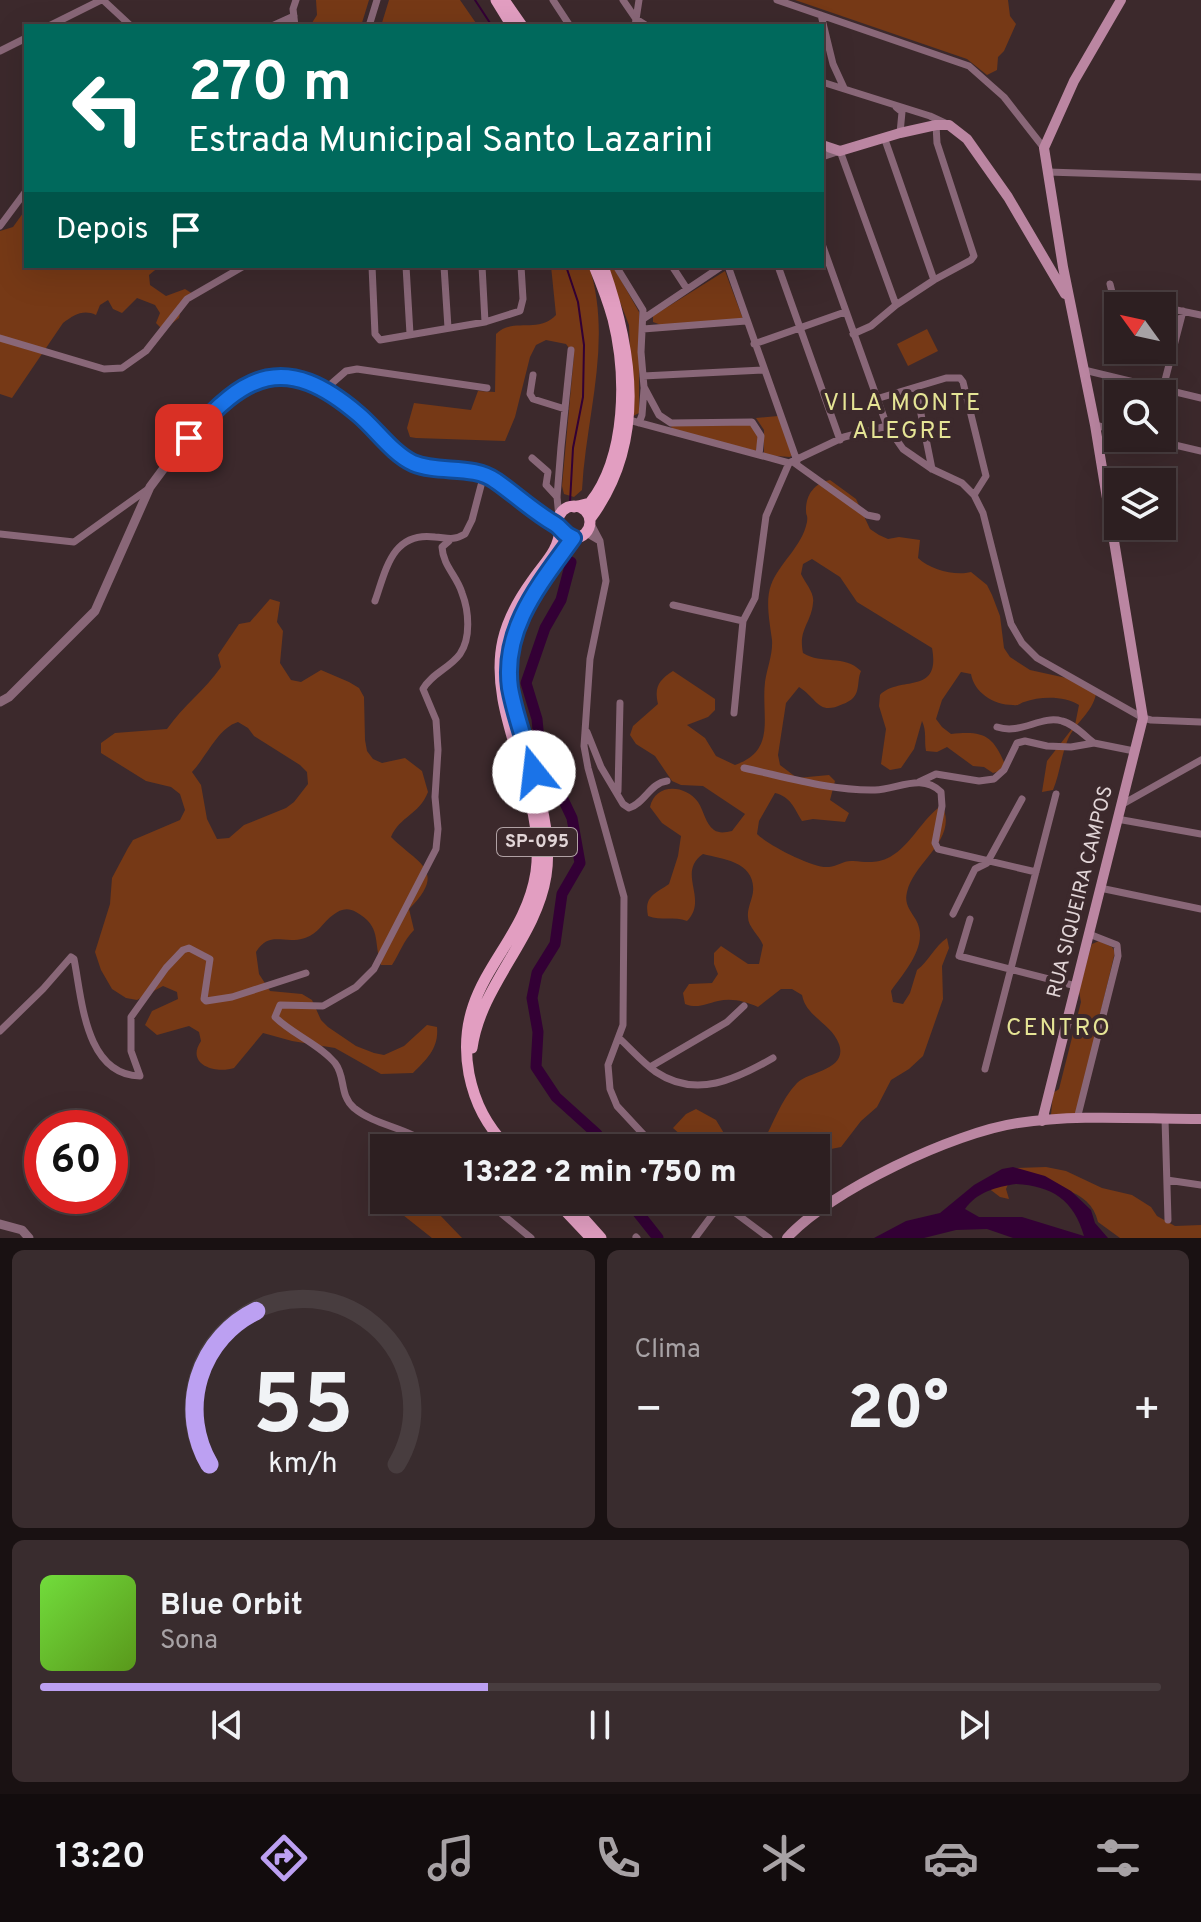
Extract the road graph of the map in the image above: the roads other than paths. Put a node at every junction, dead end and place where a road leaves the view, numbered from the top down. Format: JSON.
{"nodes":[{"id":1,"x":102,"y":0,"type":"edge"},
{"id":2,"x":296,"y":0,"type":"edge"},
{"id":3,"x":377,"y":0,"type":"edge"},
{"id":4,"x":496,"y":0,"type":"edge"},
{"id":5,"x":507,"y":0,"type":"edge"},
{"id":6,"x":553,"y":0,"type":"edge"},
{"id":7,"x":623,"y":0,"type":"edge"},
{"id":8,"x":639,"y":0,"type":"edge"},
{"id":9,"x":777,"y":0,"type":"edge"},
{"id":10,"x":1121,"y":0,"type":"edge"},
{"id":11,"x":821,"y":15,"type":"junction"},
{"id":12,"x":294,"y":16,"type":"junction"},
{"id":13,"x":837,"y":20,"type":"junction"},
{"id":14,"x":636,"y":22,"type":"edge"},
{"id":15,"x":53,"y":24,"type":"edge"},
{"id":16,"x":129,"y":24,"type":"edge"},
{"id":17,"x":276,"y":24,"type":"edge"},
{"id":18,"x":295,"y":24,"type":"edge"},
{"id":19,"x":370,"y":24,"type":"edge"},
{"id":20,"x":511,"y":24,"type":"edge"},
{"id":21,"x":524,"y":24,"type":"edge"},
{"id":22,"x":569,"y":24,"type":"edge"},
{"id":23,"x":823,"y":24,"type":"edge"},
{"id":24,"x":824,"y":28,"type":"edge"},
{"id":25,"x":24,"y":39,"type":"edge"},
{"id":26,"x":827,"y":41,"type":"junction"},
{"id":27,"x":0,"y":51,"type":"edge"},
{"id":28,"x":833,"y":64,"type":"junction"},
{"id":29,"x":824,"y":79,"type":"edge"},
{"id":30,"x":824,"y":83,"type":"edge"},
{"id":31,"x":844,"y":88,"type":"junction"},
{"id":32,"x":895,"y":105,"type":"junction"},
{"id":33,"x":936,"y":125,"type":"junction"},
{"id":34,"x":949,"y":125,"type":"junction"},
{"id":35,"x":900,"y":133,"type":"junction"},
{"id":36,"x":884,"y":137,"type":"junction"},
{"id":37,"x":824,"y":146,"type":"edge"},
{"id":38,"x":1044,"y":148,"type":"junction"},
{"id":39,"x":840,"y":151,"type":"junction"},
{"id":40,"x":824,"y":156,"type":"edge"},
{"id":41,"x":1048,"y":172,"type":"junction"},
{"id":42,"x":1201,"y":177,"type":"edge"},
{"id":43,"x":24,"y":194,"type":"edge"},
{"id":44,"x":0,"y":226,"type":"edge"},
{"id":45,"x":824,"y":250,"type":"edge"},
{"id":46,"x":1063,"y":267,"type":"junction"},
{"id":47,"x":241,"y":268,"type":"edge"},
{"id":48,"x":372,"y":268,"type":"edge"},
{"id":49,"x":406,"y":268,"type":"edge"},
{"id":50,"x":444,"y":268,"type":"edge"},
{"id":51,"x":482,"y":268,"type":"edge"},
{"id":52,"x":521,"y":268,"type":"edge"},
{"id":53,"x":595,"y":268,"type":"edge"},
{"id":54,"x":604,"y":268,"type":"edge"},
{"id":55,"x":617,"y":268,"type":"edge"},
{"id":56,"x":673,"y":268,"type":"edge"},
{"id":57,"x":722,"y":268,"type":"edge"},
{"id":58,"x":726,"y":268,"type":"edge"},
{"id":59,"x":779,"y":268,"type":"edge"},
{"id":60,"x":1051,"y":270,"type":"junction"},
{"id":61,"x":934,"y":280,"type":"junction"},
{"id":62,"x":1110,"y":284,"type":"dead end"},
{"id":63,"x":687,"y":289,"type":"junction"},
{"id":64,"x":1112,"y":292,"type":"edge"},
{"id":65,"x":1070,"y":302,"type":"junction"},
{"id":66,"x":896,"y":305,"type":"junction"},
{"id":67,"x":1176,"y":309,"type":"edge"},
{"id":68,"x":1183,"y":311,"type":"junction"},
{"id":69,"x":845,"y":312,"type":"junction"},
{"id":70,"x":1201,"y":315,"type":"edge"},
{"id":71,"x":643,"y":319,"type":"junction"},
{"id":72,"x":746,"y":321,"type":"junction"},
{"id":73,"x":485,"y":322,"type":"junction"},
{"id":74,"x":448,"y":328,"type":"junction"},
{"id":75,"x":799,"y":328,"type":"junction"},
{"id":76,"x":643,"y":329,"type":"junction"},
{"id":77,"x":410,"y":334,"type":"junction"},
{"id":78,"x":853,"y":334,"type":"junction"},
{"id":79,"x":0,"y":338,"type":"edge"},
{"id":80,"x":754,"y":344,"type":"junction"},
{"id":81,"x":571,"y":350,"type":"dead end"},
{"id":82,"x":763,"y":370,"type":"junction"},
{"id":83,"x":1084,"y":370,"type":"junction"},
{"id":84,"x":533,"y":375,"type":"dead end"},
{"id":85,"x":643,"y":376,"type":"junction"},
{"id":86,"x":1128,"y":380,"type":"edge"},
{"id":87,"x":1165,"y":380,"type":"edge"},
{"id":88,"x":644,"y":387,"type":"junction"},
{"id":89,"x":487,"y":388,"type":"dead end"},
{"id":90,"x":916,"y":389,"type":"junction"},
{"id":91,"x":323,"y":391,"type":"junction"},
{"id":92,"x":1176,"y":391,"type":"edge"},
{"id":93,"x":1201,"y":398,"type":"edge"},
{"id":94,"x":876,"y":399,"type":"junction"},
{"id":95,"x":565,"y":409,"type":"junction"},
{"id":96,"x":634,"y":422,"type":"junction"},
{"id":97,"x":664,"y":425,"type":"junction"},
{"id":98,"x":1095,"y":425,"type":"junction"},
{"id":99,"x":887,"y":426,"type":"junction"},
{"id":100,"x":1104,"y":427,"type":"edge"},
{"id":101,"x":840,"y":440,"type":"junction"},
{"id":102,"x":1176,"y":445,"type":"edge"},
{"id":103,"x":1201,"y":451,"type":"edge"},
{"id":104,"x":759,"y":455,"type":"junction"},
{"id":105,"x":532,"y":458,"type":"dead end"},
{"id":106,"x":793,"y":462,"type":"junction"},
{"id":107,"x":932,"y":469,"type":"junction"},
{"id":108,"x":484,"y":474,"type":"junction"},
{"id":109,"x":150,"y":487,"type":"junction"},
{"id":110,"x":977,"y":492,"type":"junction"},
{"id":111,"x":557,"y":497,"type":"junction"},
{"id":112,"x":574,"y":507,"type":"junction"},
{"id":113,"x":877,"y":517,"type":"dead end"},
{"id":114,"x":559,"y":524,"type":"junction"},
{"id":115,"x":589,"y":525,"type":"junction"},
{"id":116,"x":0,"y":534,"type":"edge"},
{"id":117,"x":573,"y":538,"type":"junction"},
{"id":118,"x":449,"y":541,"type":"junction"},
{"id":119,"x":375,"y":601,"type":"dead end"},
{"id":120,"x":673,"y":605,"type":"dead end"},
{"id":121,"x":743,"y":621,"type":"junction"},
{"id":122,"x":0,"y":702,"type":"edge"},
{"id":123,"x":620,"y":703,"type":"dead end"},
{"id":124,"x":734,"y":713,"type":"dead end"},
{"id":125,"x":1143,"y":718,"type":"junction"},
{"id":126,"x":1201,"y":722,"type":"edge"},
{"id":127,"x":585,"y":727,"type":"junction"},
{"id":128,"x":997,"y":727,"type":"dead end"},
{"id":129,"x":1012,"y":730,"type":"junction"},
{"id":130,"x":1019,"y":741,"type":"junction"},
{"id":131,"x":1094,"y":743,"type":"junction"},
{"id":132,"x":1134,"y":751,"type":"junction"},
{"id":133,"x":1201,"y":760,"type":"edge"},
{"id":134,"x":744,"y":768,"type":"dead end"},
{"id":135,"x":667,"y":781,"type":"dead end"},
{"id":136,"x":919,"y":782,"type":"junction"},
{"id":137,"x":618,"y":793,"type":"junction"},
{"id":138,"x":1056,"y":794,"type":"dead end"},
{"id":139,"x":1022,"y":799,"type":"dead end"},
{"id":140,"x":1121,"y":805,"type":"junction"},
{"id":141,"x":1117,"y":819,"type":"junction"},
{"id":142,"x":1201,"y":834,"type":"edge"},
{"id":143,"x":987,"y":863,"type":"junction"},
{"id":144,"x":1036,"y":872,"type":"junction"},
{"id":145,"x":1100,"y":888,"type":"junction"},
{"id":146,"x":1201,"y":909,"type":"edge"},
{"id":147,"x":953,"y":914,"type":"dead end"},
{"id":148,"x":970,"y":919,"type":"dead end"},
{"id":149,"x":1089,"y":934,"type":"junction"},
{"id":150,"x":1011,"y":970,"type":"junction"},
{"id":151,"x":306,"y":973,"type":"dead end"},
{"id":152,"x":1076,"y":986,"type":"junction"},
{"id":153,"x":744,"y":1006,"type":"dead end"},
{"id":154,"x":0,"y":1031,"type":"edge"},
{"id":155,"x":619,"y":1038,"type":"junction"},
{"id":156,"x":773,"y":1058,"type":"dead end"},
{"id":157,"x":650,"y":1067,"type":"junction"},
{"id":158,"x":985,"y":1069,"type":"dead end"},
{"id":159,"x":1077,"y":1119,"type":"junction"},
{"id":160,"x":1165,"y":1119,"type":"junction"},
{"id":161,"x":1201,"y":1119,"type":"edge"},
{"id":162,"x":1042,"y":1121,"type":"junction"},
{"id":163,"x":414,"y":1134,"type":"edge"},
{"id":164,"x":497,"y":1134,"type":"edge"},
{"id":165,"x":505,"y":1134,"type":"edge"},
{"id":166,"x":643,"y":1134,"type":"edge"},
{"id":167,"x":1167,"y":1180,"type":"junction"},
{"id":168,"x":1201,"y":1185,"type":"edge"},
{"id":169,"x":502,"y":1214,"type":"edge"},
{"id":170,"x":568,"y":1214,"type":"edge"},
{"id":171,"x":580,"y":1214,"type":"edge"},
{"id":172,"x":711,"y":1214,"type":"edge"},
{"id":173,"x":737,"y":1214,"type":"edge"},
{"id":174,"x":1168,"y":1220,"type":"dead end"},
{"id":175,"x":0,"y":1224,"type":"edge"},
{"id":176,"x":29,"y":1238,"type":"edge"},
{"id":177,"x":531,"y":1238,"type":"edge"},
{"id":178,"x":591,"y":1238,"type":"edge"},
{"id":179,"x":601,"y":1238,"type":"edge"},
{"id":180,"x":695,"y":1238,"type":"edge"},
{"id":181,"x":769,"y":1238,"type":"edge"},
{"id":182,"x":787,"y":1238,"type":"edge"}],
"edges":[{"from":1,"to":15,"type":"street"},
{"from":1,"to":16,"type":"street"},
{"from":2,"to":12,"type":"street"},
{"from":3,"to":19,"type":"street"},
{"from":4,"to":20,"type":"main road"},
{"from":5,"to":21,"type":"main road"},
{"from":6,"to":22,"type":"street"},
{"from":7,"to":14,"type":"street"},
{"from":8,"to":14,"type":"street"},
{"from":9,"to":11,"type":"street"},
{"from":10,"to":38,"type":"main road"},
{"from":11,"to":13,"type":"street"},
{"from":11,"to":23,"type":"street"},
{"from":12,"to":17,"type":"street"},
{"from":12,"to":18,"type":"street"},
{"from":13,"to":26,"type":"street"},
{"from":13,"to":38,"type":"street"},
{"from":24,"to":26,"type":"street"},
{"from":25,"to":27,"type":"street"},
{"from":26,"to":28,"type":"street"},
{"from":28,"to":29,"type":"street"},
{"from":28,"to":31,"type":"street"},
{"from":30,"to":31,"type":"street"},
{"from":31,"to":32,"type":"street"},
{"from":32,"to":34,"type":"street"},
{"from":32,"to":35,"type":"street"},
{"from":33,"to":34,"type":"main road"},
{"from":33,"to":35,"type":"main road"},
{"from":33,"to":61,"type":"street"},
{"from":34,"to":60,"type":"main road"},
{"from":35,"to":36,"type":"main road"},
{"from":36,"to":39,"type":"main road"},
{"from":36,"to":61,"type":"street"},
{"from":37,"to":39,"type":"main road"},
{"from":38,"to":41,"type":"main road"},
{"from":39,"to":40,"type":"street"},
{"from":39,"to":66,"type":"street"},
{"from":41,"to":42,"type":"street"},
{"from":41,"to":46,"type":"main road"},
{"from":43,"to":44,"type":"street"},
{"from":45,"to":69,"type":"street"},
{"from":46,"to":60,"type":"main road"},
{"from":46,"to":65,"type":"main road"},
{"from":47,"to":79,"type":"street"},
{"from":48,"to":77,"type":"street"},
{"from":49,"to":77,"type":"street"},
{"from":50,"to":74,"type":"street"},
{"from":51,"to":73,"type":"street"},
{"from":52,"to":73,"type":"street"},
{"from":53,"to":112,"type":"main road"},
{"from":54,"to":96,"type":"main road"},
{"from":55,"to":71,"type":"street"},
{"from":56,"to":63,"type":"street"},
{"from":57,"to":63,"type":"street"},
{"from":58,"to":72,"type":"street"},
{"from":59,"to":75,"type":"street"},
{"from":60,"to":65,"type":"main road"},
{"from":61,"to":66,"type":"street"},
{"from":62,"to":64,"type":"street"},
{"from":63,"to":71,"type":"street"},
{"from":65,"to":83,"type":"main road"},
{"from":66,"to":78,"type":"street"},
{"from":67,"to":68,"type":"street"},
{"from":68,"to":70,"type":"street"},
{"from":68,"to":87,"type":"street"},
{"from":69,"to":75,"type":"street"},
{"from":69,"to":78,"type":"street"},
{"from":71,"to":76,"type":"street"},
{"from":72,"to":76,"type":"street"},
{"from":72,"to":80,"type":"street"},
{"from":73,"to":74,"type":"street"},
{"from":74,"to":77,"type":"street"},
{"from":75,"to":80,"type":"street"},
{"from":75,"to":101,"type":"street"},
{"from":76,"to":85,"type":"street"},
{"from":78,"to":94,"type":"street"},
{"from":80,"to":82,"type":"street"},
{"from":81,"to":95,"type":"street"},
{"from":82,"to":85,"type":"street"},
{"from":82,"to":106,"type":"street"},
{"from":83,"to":86,"type":"street"},
{"from":83,"to":98,"type":"main road"},
{"from":84,"to":95,"type":"street"},
{"from":85,"to":88,"type":"street"},
{"from":88,"to":96,"type":"street"},
{"from":88,"to":97,"type":"street"},
{"from":89,"to":91,"type":"street"},
{"from":90,"to":94,"type":"street"},
{"from":90,"to":107,"type":"street"},
{"from":90,"to":110,"type":"street"},
{"from":91,"to":108,"type":"street"},
{"from":91,"to":109,"type":"street"},
{"from":92,"to":93,"type":"street"},
{"from":94,"to":99,"type":"street"},
{"from":95,"to":111,"type":"street"},
{"from":96,"to":97,"type":"street"},
{"from":96,"to":115,"type":"main road"},
{"from":97,"to":104,"type":"street"},
{"from":97,"to":104,"type":"street"},
{"from":98,"to":100,"type":"street"},
{"from":98,"to":125,"type":"main road"},
{"from":99,"to":101,"type":"street"},
{"from":99,"to":107,"type":"street"},
{"from":101,"to":106,"type":"street"},
{"from":102,"to":103,"type":"street"},
{"from":104,"to":106,"type":"street"},
{"from":105,"to":111,"type":"street"},
{"from":106,"to":113,"type":"street"},
{"from":106,"to":121,"type":"street"},
{"from":107,"to":110,"type":"street"},
{"from":108,"to":114,"type":"street"},
{"from":108,"to":118,"type":"street"},
{"from":109,"to":116,"type":"street"},
{"from":109,"to":122,"type":"street"},
{"from":110,"to":125,"type":"street"},
{"from":111,"to":114,"type":"street"},
{"from":112,"to":114,"type":"main road"},
{"from":112,"to":115,"type":"main road"},
{"from":114,"to":117,"type":"main road"},
{"from":114,"to":164,"type":"main road","number":"SP-095"},
{"from":115,"to":117,"type":"main road"},
{"from":115,"to":127,"type":"street"},
{"from":117,"to":165,"type":"main road","number":"SP-095"},
{"from":118,"to":119,"type":"street"},
{"from":118,"to":163,"type":"street"},
{"from":120,"to":121,"type":"street"},
{"from":121,"to":124,"type":"street"},
{"from":123,"to":137,"type":"street"},
{"from":125,"to":126,"type":"street"},
{"from":125,"to":132,"type":"main road","name":"RUA SIQUEIRA CAMPOS"},
{"from":127,"to":137,"type":"street"},
{"from":127,"to":155,"type":"street"},
{"from":128,"to":129,"type":"street"},
{"from":129,"to":130,"type":"street"},
{"from":129,"to":131,"type":"street"},
{"from":130,"to":131,"type":"street"},
{"from":130,"to":136,"type":"street"},
{"from":131,"to":132,"type":"street"},
{"from":132,"to":140,"type":"main road","name":"RUA SIQUEIRA CAMPOS"},
{"from":133,"to":140,"type":"street"},
{"from":134,"to":136,"type":"street"},
{"from":135,"to":137,"type":"street"},
{"from":136,"to":143,"type":"street"},
{"from":138,"to":144,"type":"street"},
{"from":139,"to":143,"type":"street"},
{"from":140,"to":141,"type":"main road","name":"RUA SIQUEIRA CAMPOS"},
{"from":141,"to":142,"type":"street"},
{"from":141,"to":145,"type":"main road","name":"RUA SIQUEIRA CAMPOS"},
{"from":143,"to":144,"type":"street"},
{"from":143,"to":147,"type":"street"},
{"from":144,"to":150,"type":"street"},
{"from":145,"to":146,"type":"street"},
{"from":145,"to":149,"type":"main road","name":"RUA SIQUEIRA CAMPOS"},
{"from":148,"to":150,"type":"street"},
{"from":149,"to":152,"type":"main road","name":"RUA SIQUEIRA CAMPOS"},
{"from":149,"to":159,"type":"street"},
{"from":150,"to":152,"type":"street"},
{"from":150,"to":158,"type":"street"},
{"from":151,"to":154,"type":"street"},
{"from":152,"to":162,"type":"main road","name":"RUA SIQUEIRA CAMPOS"},
{"from":153,"to":157,"type":"street"},
{"from":155,"to":157,"type":"street"},
{"from":155,"to":166,"type":"street"},
{"from":156,"to":157,"type":"street"},
{"from":159,"to":160,"type":"main road"},
{"from":159,"to":162,"type":"main road"},
{"from":160,"to":161,"type":"main road"},
{"from":160,"to":167,"type":"street"},
{"from":162,"to":182,"type":"main road"},
{"from":167,"to":168,"type":"street"},
{"from":167,"to":174,"type":"street"},
{"from":169,"to":177,"type":"street"},
{"from":170,"to":178,"type":"main road"},
{"from":171,"to":179,"type":"main road"},
{"from":172,"to":180,"type":"street"},
{"from":173,"to":181,"type":"street"},
{"from":175,"to":176,"type":"street"}]}
